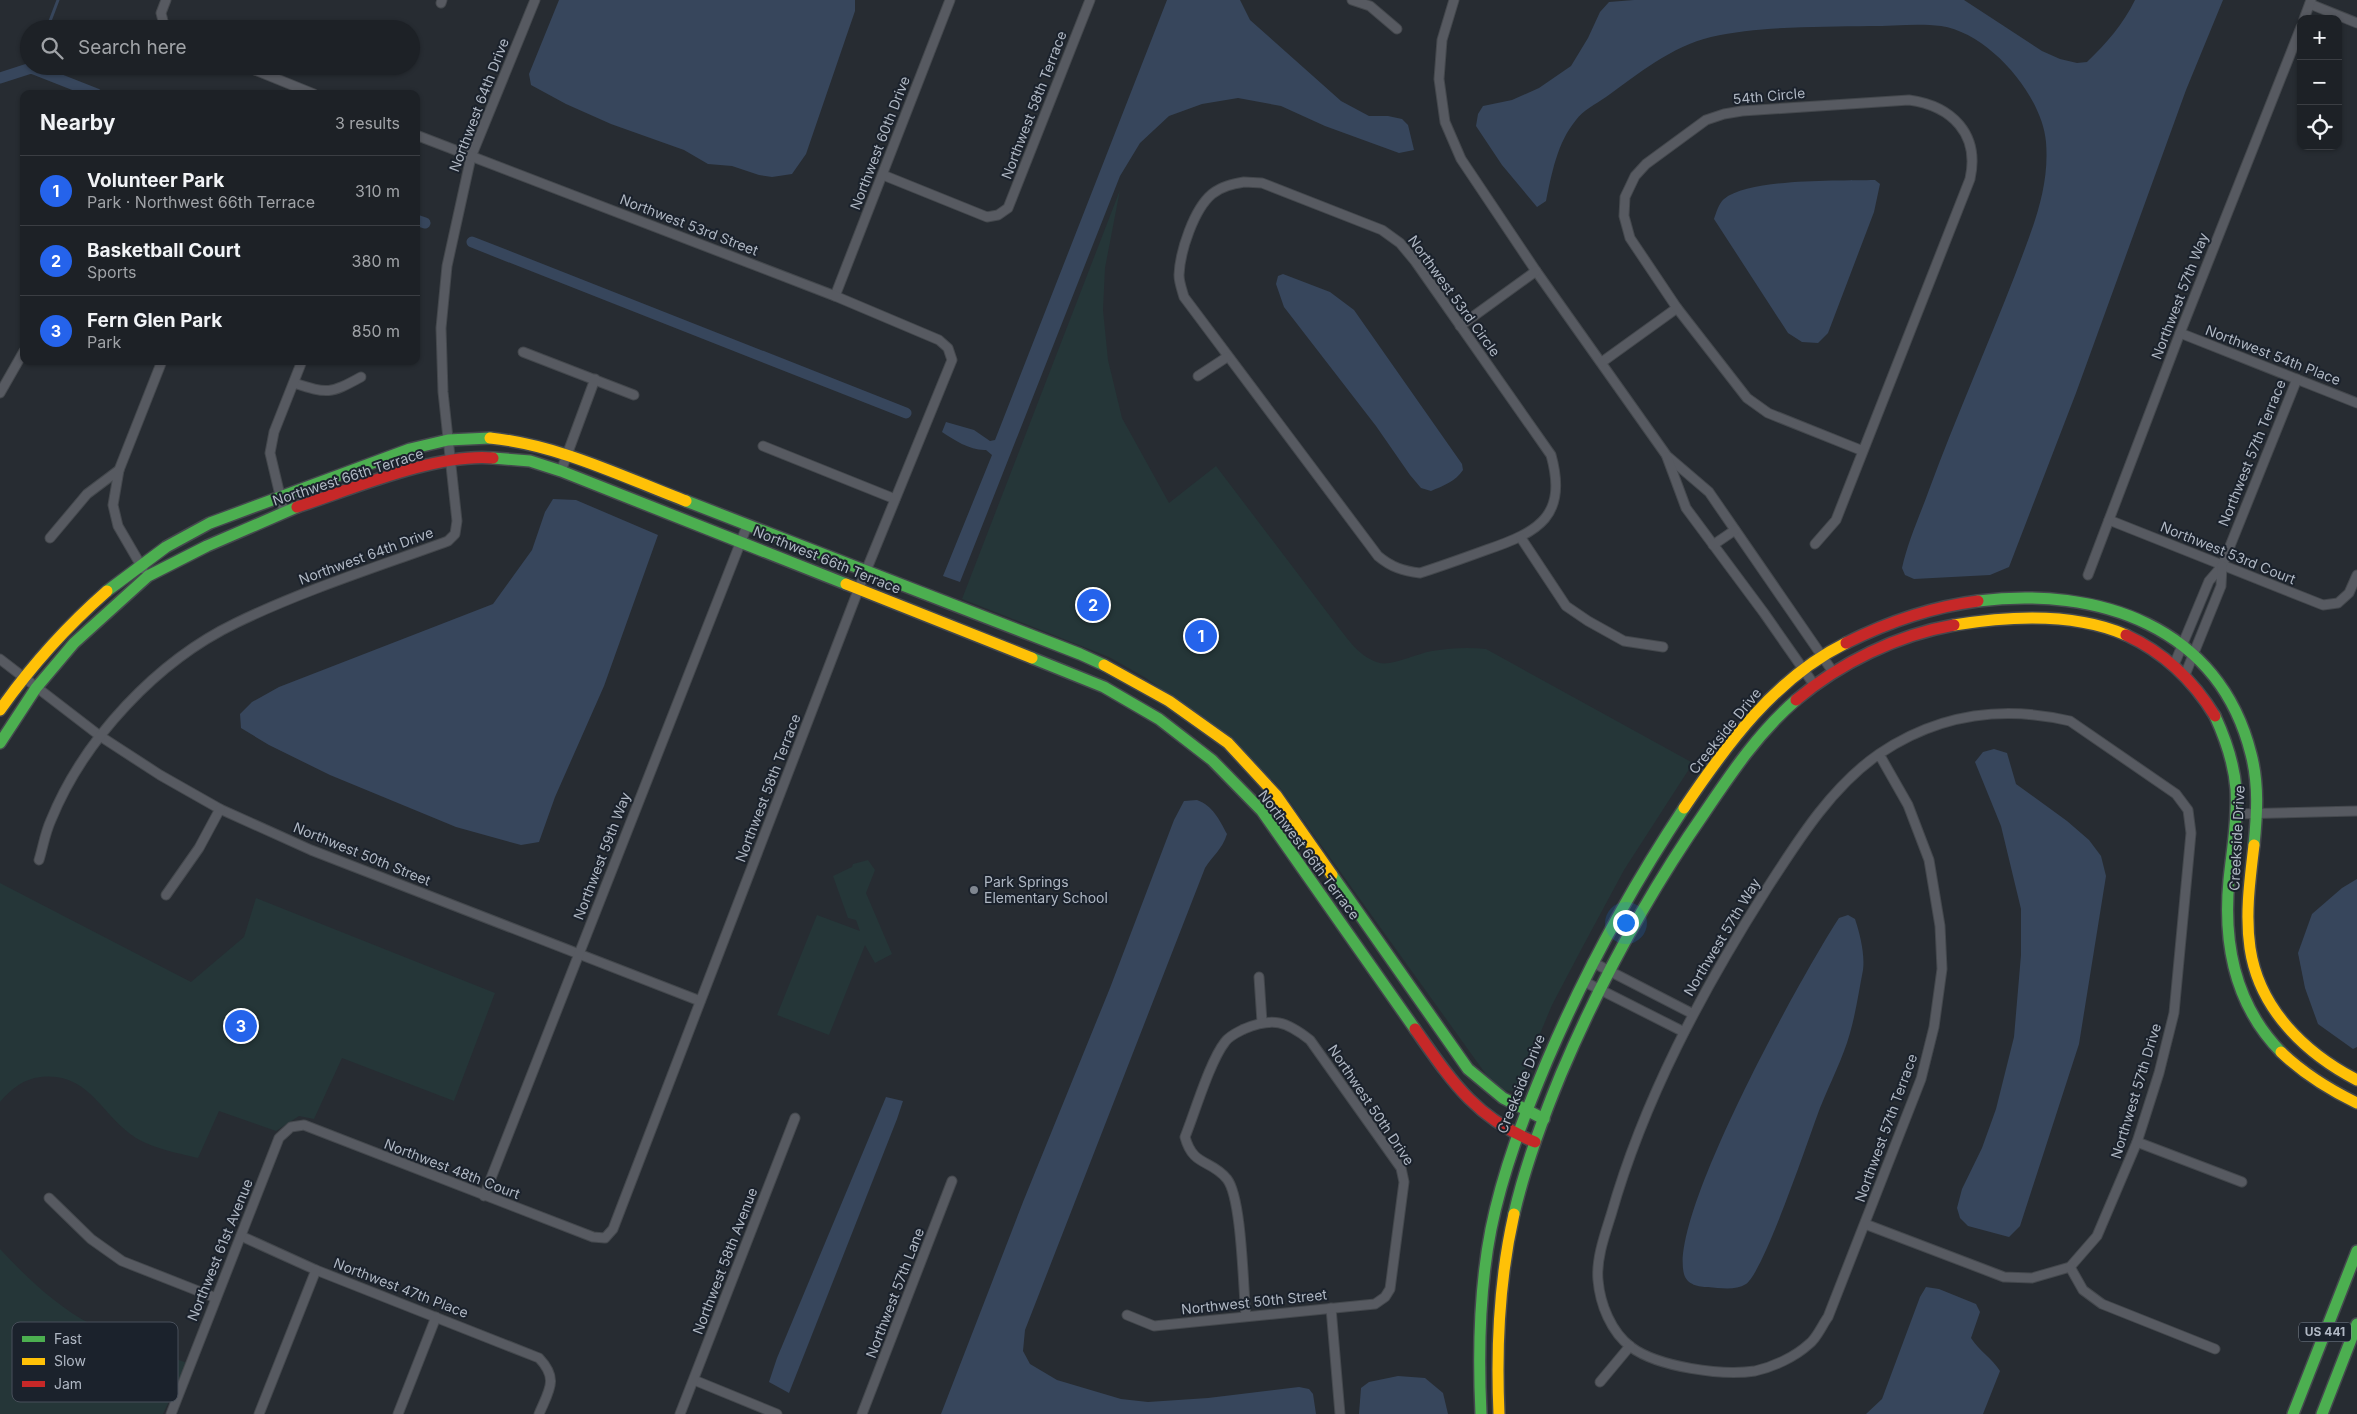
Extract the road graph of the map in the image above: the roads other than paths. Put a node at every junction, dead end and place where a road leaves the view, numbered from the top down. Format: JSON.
{"nodes":[{"id":1,"x":166,"y":0,"type":"edge"},
{"id":2,"x":535,"y":0,"type":"edge"},
{"id":3,"x":950,"y":0,"type":"edge"},
{"id":4,"x":1090,"y":0,"type":"edge"},
{"id":5,"x":1352,"y":0,"type":"edge"},
{"id":6,"x":1454,"y":0,"type":"edge"},
{"id":7,"x":2310,"y":2,"type":"edge"},
{"id":8,"x":2305,"y":15,"type":"edge"},
{"id":9,"x":162,"y":20,"type":"edge"},
{"id":10,"x":2357,"y":22,"type":"edge"},
{"id":11,"x":1397,"y":29,"type":"dead end"},
{"id":12,"x":2297,"y":37,"type":"edge"},
{"id":13,"x":267,"y":75,"type":"edge"},
{"id":14,"x":304,"y":90,"type":"edge"},
{"id":15,"x":420,"y":136,"type":"edge"},
{"id":16,"x":471,"y":156,"type":"junction"},
{"id":17,"x":883,"y":175,"type":"junction"},
{"id":18,"x":1536,"y":271,"type":"junction"},
{"id":19,"x":835,"y":296,"type":"junction"},
{"id":20,"x":1677,"y":308,"type":"junction"},
{"id":21,"x":1460,"y":326,"type":"junction"},
{"id":22,"x":2180,"y":333,"type":"junction"},
{"id":23,"x":948,"y":348,"type":"joint"},
{"id":24,"x":522,"y":352,"type":"dead end"},
{"id":25,"x":1227,"y":357,"type":"junction"},
{"id":26,"x":20,"y":359,"type":"edge"},
{"id":27,"x":1602,"y":362,"type":"junction"},
{"id":28,"x":160,"y":365,"type":"edge"},
{"id":29,"x":301,"y":365,"type":"edge"},
{"id":30,"x":1198,"y":376,"type":"dead end"},
{"id":31,"x":361,"y":377,"type":"dead end"},
{"id":32,"x":594,"y":379,"type":"junction"},
{"id":33,"x":2297,"y":379,"type":"junction"},
{"id":34,"x":294,"y":383,"type":"junction"},
{"id":35,"x":0,"y":393,"type":"edge"},
{"id":36,"x":634,"y":395,"type":"dead end"},
{"id":37,"x":2357,"y":403,"type":"edge"},
{"id":38,"x":449,"y":442,"type":"junction"},
{"id":39,"x":763,"y":446,"type":"dead end"},
{"id":40,"x":1863,"y":451,"type":"junction"},
{"id":41,"x":567,"y":455,"type":"junction"},
{"id":42,"x":1667,"y":456,"type":"junction"},
{"id":43,"x":450,"y":461,"type":"junction"},
{"id":44,"x":119,"y":470,"type":"junction"},
{"id":45,"x":561,"y":471,"type":"junction"},
{"id":46,"x":280,"y":495,"type":"junction"},
{"id":47,"x":895,"y":499,"type":"junction"},
{"id":48,"x":284,"y":512,"type":"junction"},
{"id":49,"x":2109,"y":520,"type":"junction"},
{"id":50,"x":747,"y":526,"type":"junction"},
{"id":51,"x":1735,"y":530,"type":"junction"},
{"id":52,"x":50,"y":538,"type":"dead end"},
{"id":53,"x":1521,"y":538,"type":"junction"},
{"id":54,"x":741,"y":542,"type":"junction"},
{"id":55,"x":1815,"y":544,"type":"dead end"},
{"id":56,"x":1713,"y":545,"type":"junction"},
{"id":57,"x":140,"y":564,"type":"junction"},
{"id":58,"x":2222,"y":566,"type":"junction"},
{"id":59,"x":866,"y":572,"type":"junction"},
{"id":60,"x":2088,"y":575,"type":"dead end"},
{"id":61,"x":2357,"y":575,"type":"edge"},
{"id":62,"x":148,"y":576,"type":"junction"},
{"id":63,"x":859,"y":588,"type":"junction"},
{"id":64,"x":1016,"y":629,"type":"junction"},
{"id":65,"x":2183,"y":644,"type":"junction"},
{"id":66,"x":1663,"y":647,"type":"dead end"},
{"id":67,"x":1008,"y":648,"type":"junction"},
{"id":68,"x":2194,"y":654,"type":"junction"},
{"id":69,"x":1822,"y":657,"type":"junction"},
{"id":70,"x":0,"y":659,"type":"edge"},
{"id":71,"x":2174,"y":665,"type":"junction"},
{"id":72,"x":1803,"y":669,"type":"junction"},
{"id":73,"x":1833,"y":672,"type":"junction"},
{"id":74,"x":2185,"y":676,"type":"junction"},
{"id":75,"x":22,"y":677,"type":"junction"},
{"id":76,"x":1814,"y":686,"type":"junction"},
{"id":77,"x":36,"y":688,"type":"junction"},
{"id":78,"x":0,"y":710,"type":"edge"},
{"id":79,"x":2070,"y":721,"type":"joint"},
{"id":80,"x":100,"y":736,"type":"junction"},
{"id":81,"x":0,"y":743,"type":"edge"},
{"id":82,"x":1880,"y":754,"type":"junction"},
{"id":83,"x":220,"y":809,"type":"junction"},
{"id":84,"x":2357,"y":811,"type":"edge"},
{"id":85,"x":2256,"y":813,"type":"junction"},
{"id":86,"x":2235,"y":814,"type":"junction"},
{"id":87,"x":39,"y":860,"type":"dead end"},
{"id":88,"x":166,"y":895,"type":"dead end"},
{"id":89,"x":578,"y":955,"type":"junction"},
{"id":90,"x":1592,"y":962,"type":"junction"},
{"id":91,"x":1609,"y":971,"type":"junction"},
{"id":92,"x":1259,"y":977,"type":"dead end"},
{"id":93,"x":1583,"y":981,"type":"junction"},
{"id":94,"x":1600,"y":990,"type":"junction"},
{"id":95,"x":700,"y":1001,"type":"junction"},
{"id":96,"x":1693,"y":1014,"type":"junction"},
{"id":97,"x":1262,"y":1022,"type":"junction"},
{"id":98,"x":1684,"y":1032,"type":"junction"},
{"id":99,"x":2357,"y":1080,"type":"edge"},
{"id":100,"x":2357,"y":1103,"type":"edge"},
{"id":101,"x":1526,"y":1111,"type":"junction"},
{"id":102,"x":795,"y":1118,"type":"dead end"},
{"id":103,"x":1544,"y":1118,"type":"junction"},
{"id":104,"x":291,"y":1127,"type":"joint"},
{"id":105,"x":1516,"y":1135,"type":"junction"},
{"id":106,"x":1535,"y":1142,"type":"junction"},
{"id":107,"x":2137,"y":1142,"type":"junction"},
{"id":108,"x":952,"y":1181,"type":"dead end"},
{"id":109,"x":2242,"y":1182,"type":"dead end"},
{"id":110,"x":484,"y":1196,"type":"junction"},
{"id":111,"x":49,"y":1198,"type":"dead end"},
{"id":112,"x":1865,"y":1224,"type":"junction"},
{"id":113,"x":241,"y":1236,"type":"junction"},
{"id":114,"x":605,"y":1238,"type":"joint"},
{"id":115,"x":2357,"y":1251,"type":"edge"},
{"id":116,"x":2070,"y":1267,"type":"junction"},
{"id":117,"x":316,"y":1270,"type":"junction"},
{"id":118,"x":1385,"y":1297,"type":"joint"},
{"id":119,"x":216,"y":1298,"type":"junction"},
{"id":120,"x":1331,"y":1308,"type":"junction"},
{"id":121,"x":1127,"y":1315,"type":"dead end"},
{"id":122,"x":1246,"y":1316,"type":"junction"},
{"id":123,"x":436,"y":1317,"type":"junction"},
{"id":124,"x":2357,"y":1324,"type":"edge"},
{"id":125,"x":1630,"y":1346,"type":"junction"},
{"id":126,"x":2216,"y":1349,"type":"dead end"},
{"id":127,"x":694,"y":1380,"type":"junction"},
{"id":128,"x":1600,"y":1382,"type":"dead end"},
{"id":129,"x":178,"y":1396,"type":"edge"},
{"id":130,"x":176,"y":1402,"type":"edge"},
{"id":131,"x":171,"y":1414,"type":"edge"},
{"id":132,"x":260,"y":1414,"type":"edge"},
{"id":133,"x":398,"y":1414,"type":"edge"},
{"id":134,"x":539,"y":1414,"type":"edge"},
{"id":135,"x":680,"y":1414,"type":"edge"},
{"id":136,"x":777,"y":1414,"type":"edge"},
{"id":137,"x":862,"y":1414,"type":"edge"},
{"id":138,"x":1340,"y":1414,"type":"edge"},
{"id":139,"x":1481,"y":1414,"type":"edge"},
{"id":140,"x":1499,"y":1414,"type":"edge"},
{"id":141,"x":2293,"y":1414,"type":"edge"},
{"id":142,"x":2322,"y":1414,"type":"edge"}],
"edges":[{"from":1,"to":9,"type":"street"},
{"from":2,"to":16,"type":"street","name":"Northwest 64th Drive"},
{"from":3,"to":17,"type":"street","name":"Northwest 60th Drive"},
{"from":4,"to":17,"type":"street","name":"Northwest 58th Terrace"},
{"from":5,"to":11,"type":"street"},
{"from":6,"to":18,"type":"street"},
{"from":7,"to":8,"type":"street"},
{"from":7,"to":10,"type":"street"},
{"from":12,"to":22,"type":"street","name":"Northwest 57th Way"},
{"from":13,"to":14,"type":"street"},
{"from":15,"to":16,"type":"street","name":"Northwest 53rd Street"},
{"from":16,"to":19,"type":"street","name":"Northwest 53rd Street"},
{"from":16,"to":38,"type":"street","name":"Northwest 64th Drive"},
{"from":17,"to":19,"type":"street","name":"Northwest 60th Drive"},
{"from":18,"to":21,"type":"street"},
{"from":18,"to":27,"type":"street"},
{"from":19,"to":23,"type":"street","name":"Northwest 53rd Street"},
{"from":20,"to":27,"type":"street"},
{"from":20,"to":40,"type":"street","name":"54th Circle"},
{"from":20,"to":40,"type":"street","name":"54th Circle"},
{"from":21,"to":25,"type":"street","name":"Northwest 53rd Circle"},
{"from":21,"to":53,"type":"street","name":"Northwest 53rd Circle"},
{"from":22,"to":33,"type":"street","name":"Northwest 54th Place"},
{"from":22,"to":49,"type":"street","name":"Northwest 57th Way"},
{"from":23,"to":47,"type":"street","name":"Northwest 58th Terrace"},
{"from":24,"to":32,"type":"street"},
{"from":25,"to":30,"type":"street"},
{"from":25,"to":53,"type":"street","name":"Northwest 53rd Circle"},
{"from":26,"to":35,"type":"street"},
{"from":27,"to":42,"type":"street"},
{"from":28,"to":44,"type":"street"},
{"from":29,"to":34,"type":"street"},
{"from":31,"to":34,"type":"street"},
{"from":32,"to":36,"type":"street"},
{"from":32,"to":41,"type":"street"},
{"from":33,"to":37,"type":"street","name":"Northwest 54th Place"},
{"from":33,"to":58,"type":"street","name":"Northwest 57th Terrace"},
{"from":34,"to":46,"type":"street"},
{"from":38,"to":41,"type":"street","name":"Northwest 66th Terrace"},
{"from":38,"to":43,"type":"street","name":"Northwest 64th Drive"},
{"from":38,"to":46,"type":"street","name":"Northwest 66th Terrace"},
{"from":39,"to":47,"type":"street"},
{"from":40,"to":55,"type":"street","name":"54th Circle"},
{"from":41,"to":45,"type":"street"},
{"from":41,"to":50,"type":"street","name":"Northwest 66th Terrace"},
{"from":42,"to":51,"type":"street"},
{"from":42,"to":56,"type":"street"},
{"from":43,"to":45,"type":"street","name":"Northwest 66th Terrace"},
{"from":43,"to":48,"type":"street","name":"Northwest 66th Terrace"},
{"from":43,"to":80,"type":"street","name":"Northwest 64th Drive"},
{"from":44,"to":52,"type":"street"},
{"from":44,"to":57,"type":"street"},
{"from":45,"to":54,"type":"street","name":"Northwest 66th Terrace"},
{"from":46,"to":48,"type":"street"},
{"from":46,"to":57,"type":"street","name":"Northwest 66th Terrace"},
{"from":47,"to":59,"type":"street","name":"Northwest 58th Terrace"},
{"from":48,"to":62,"type":"street","name":"Northwest 66th Terrace"},
{"from":49,"to":58,"type":"street","name":"Northwest 53rd Court"},
{"from":49,"to":60,"type":"street","name":"Northwest 57th Way"},
{"from":50,"to":54,"type":"street","name":"Northwest 59th Way"},
{"from":50,"to":59,"type":"street","name":"Northwest 66th Terrace"},
{"from":51,"to":56,"type":"street"},
{"from":51,"to":69,"type":"street"},
{"from":53,"to":66,"type":"street"},
{"from":54,"to":63,"type":"street","name":"Northwest 66th Terrace"},
{"from":54,"to":89,"type":"street","name":"Northwest 59th Way"},
{"from":56,"to":72,"type":"street"},
{"from":57,"to":62,"type":"street"},
{"from":57,"to":75,"type":"street","name":"Northwest 66th Terrace"},
{"from":58,"to":61,"type":"street","name":"Northwest 53rd Court"},
{"from":58,"to":65,"type":"street","name":"Northwest 57th Terrace"},
{"from":58,"to":68,"type":"street","name":"Northwest 57th Terrace"},
{"from":59,"to":63,"type":"street","name":"Northwest 58th Terrace"},
{"from":59,"to":64,"type":"street","name":"Northwest 66th Terrace"},
{"from":62,"to":77,"type":"street","name":"Northwest 66th Terrace"},
{"from":63,"to":67,"type":"street","name":"Northwest 66th Terrace"},
{"from":63,"to":95,"type":"street","name":"Northwest 58th Terrace"},
{"from":64,"to":67,"type":"street"},
{"from":64,"to":101,"type":"street","name":"Northwest 66th Terrace"},
{"from":65,"to":68,"type":"street","name":"Creekside Drive"},
{"from":65,"to":69,"type":"street","name":"Creekside Drive"},
{"from":65,"to":71,"type":"street","name":"Northwest 57th Terrace"},
{"from":67,"to":105,"type":"street","name":"Northwest 66th Terrace"},
{"from":68,"to":74,"type":"street","name":"Northwest 57th Terrace"},
{"from":68,"to":85,"type":"street","name":"Creekside Drive"},
{"from":69,"to":72,"type":"street","name":"Creekside Drive"},
{"from":69,"to":73,"type":"street"},
{"from":70,"to":75,"type":"street","name":"Northwest 50th Street"},
{"from":71,"to":73,"type":"street","name":"Creekside Drive"},
{"from":71,"to":74,"type":"street","name":"Creekside Drive"},
{"from":72,"to":76,"type":"street"},
{"from":72,"to":90,"type":"street","name":"Creekside Drive"},
{"from":73,"to":76,"type":"street","name":"Creekside Drive"},
{"from":74,"to":86,"type":"street","name":"Creekside Drive"},
{"from":75,"to":77,"type":"street","name":"Northwest 50th Street"},
{"from":75,"to":78,"type":"street","name":"Northwest 66th Terrace"},
{"from":76,"to":91,"type":"street","name":"Creekside Drive"},
{"from":77,"to":80,"type":"street","name":"Northwest 50th Street"},
{"from":77,"to":81,"type":"street","name":"Northwest 66th Terrace"},
{"from":79,"to":82,"type":"street","name":"Northwest 57th Way"},
{"from":79,"to":107,"type":"street","name":"Northwest 57th Drive"},
{"from":80,"to":83,"type":"street","name":"Northwest 50th Street"},
{"from":80,"to":87,"type":"street","name":"Northwest 64th Drive"},
{"from":82,"to":96,"type":"street","name":"Northwest 57th Way"},
{"from":82,"to":112,"type":"street","name":"Northwest 57th Terrace"},
{"from":83,"to":88,"type":"street"},
{"from":83,"to":89,"type":"street","name":"Northwest 50th Street"},
{"from":84,"to":85,"type":"street"},
{"from":85,"to":86,"type":"street"},
{"from":85,"to":99,"type":"street","name":"Creekside Drive"},
{"from":86,"to":100,"type":"street","name":"Creekside Drive"},
{"from":89,"to":95,"type":"street","name":"Northwest 50th Street"},
{"from":89,"to":110,"type":"street","name":"Northwest 59th Way"},
{"from":90,"to":91,"type":"street"},
{"from":90,"to":93,"type":"street","name":"Creekside Drive"},
{"from":91,"to":94,"type":"street","name":"Creekside Drive"},
{"from":91,"to":96,"type":"street"},
{"from":92,"to":97,"type":"street"},
{"from":93,"to":94,"type":"street"},
{"from":93,"to":101,"type":"street","name":"Creekside Drive"},
{"from":94,"to":98,"type":"street"},
{"from":94,"to":103,"type":"street","name":"Creekside Drive"},
{"from":95,"to":114,"type":"street","name":"Northwest 58th Terrace"},
{"from":96,"to":98,"type":"street","name":"Northwest 57th Way"},
{"from":97,"to":118,"type":"street","name":"Northwest 50th Drive"},
{"from":97,"to":122,"type":"street"},
{"from":98,"to":125,"type":"street","name":"Northwest 57th Way"},
{"from":101,"to":103,"type":"street","name":"Northwest 66th Terrace"},
{"from":101,"to":105,"type":"street","name":"Creekside Drive"},
{"from":102,"to":127,"type":"street","name":"Northwest 58th Avenue"},
{"from":103,"to":106,"type":"street","name":"Creekside Drive"},
{"from":104,"to":110,"type":"street","name":"Northwest 48th Court"},
{"from":104,"to":113,"type":"street","name":"Northwest 61st Avenue"},
{"from":105,"to":106,"type":"street","name":"Northwest 66th Terrace"},
{"from":105,"to":139,"type":"street","name":"Creekside Drive"},
{"from":106,"to":140,"type":"street","name":"Creekside Drive"},
{"from":107,"to":109,"type":"street"},
{"from":107,"to":116,"type":"street","name":"Northwest 57th Drive"},
{"from":108,"to":137,"type":"street","name":"Northwest 57th Lane"},
{"from":110,"to":114,"type":"street","name":"Northwest 48th Court"},
{"from":111,"to":119,"type":"street"},
{"from":112,"to":116,"type":"street"},
{"from":112,"to":125,"type":"street","name":"Northwest 57th Way"},
{"from":113,"to":117,"type":"street","name":"Northwest 47th Place"},
{"from":113,"to":119,"type":"street","name":"Northwest 61st Avenue"},
{"from":115,"to":141,"type":"street","number":"US 441"},
{"from":116,"to":126,"type":"street"},
{"from":117,"to":123,"type":"street","name":"Northwest 47th Place"},
{"from":117,"to":132,"type":"street"},
{"from":118,"to":120,"type":"street","name":"Northwest 50th Street"},
{"from":119,"to":129,"type":"street","name":"Northwest 61st Avenue"},
{"from":120,"to":122,"type":"street","name":"Northwest 50th Street"},
{"from":120,"to":138,"type":"street"},
{"from":121,"to":122,"type":"street","name":"Northwest 50th Street"},
{"from":123,"to":133,"type":"street"},
{"from":123,"to":134,"type":"street","name":"Northwest 47th Place"},
{"from":124,"to":142,"type":"street","number":"US 441"},
{"from":125,"to":128,"type":"street"},
{"from":127,"to":135,"type":"street","name":"Northwest 58th Avenue"},
{"from":127,"to":136,"type":"street"},
{"from":130,"to":131,"type":"street","name":"Northwest 61st Avenue"}]}
